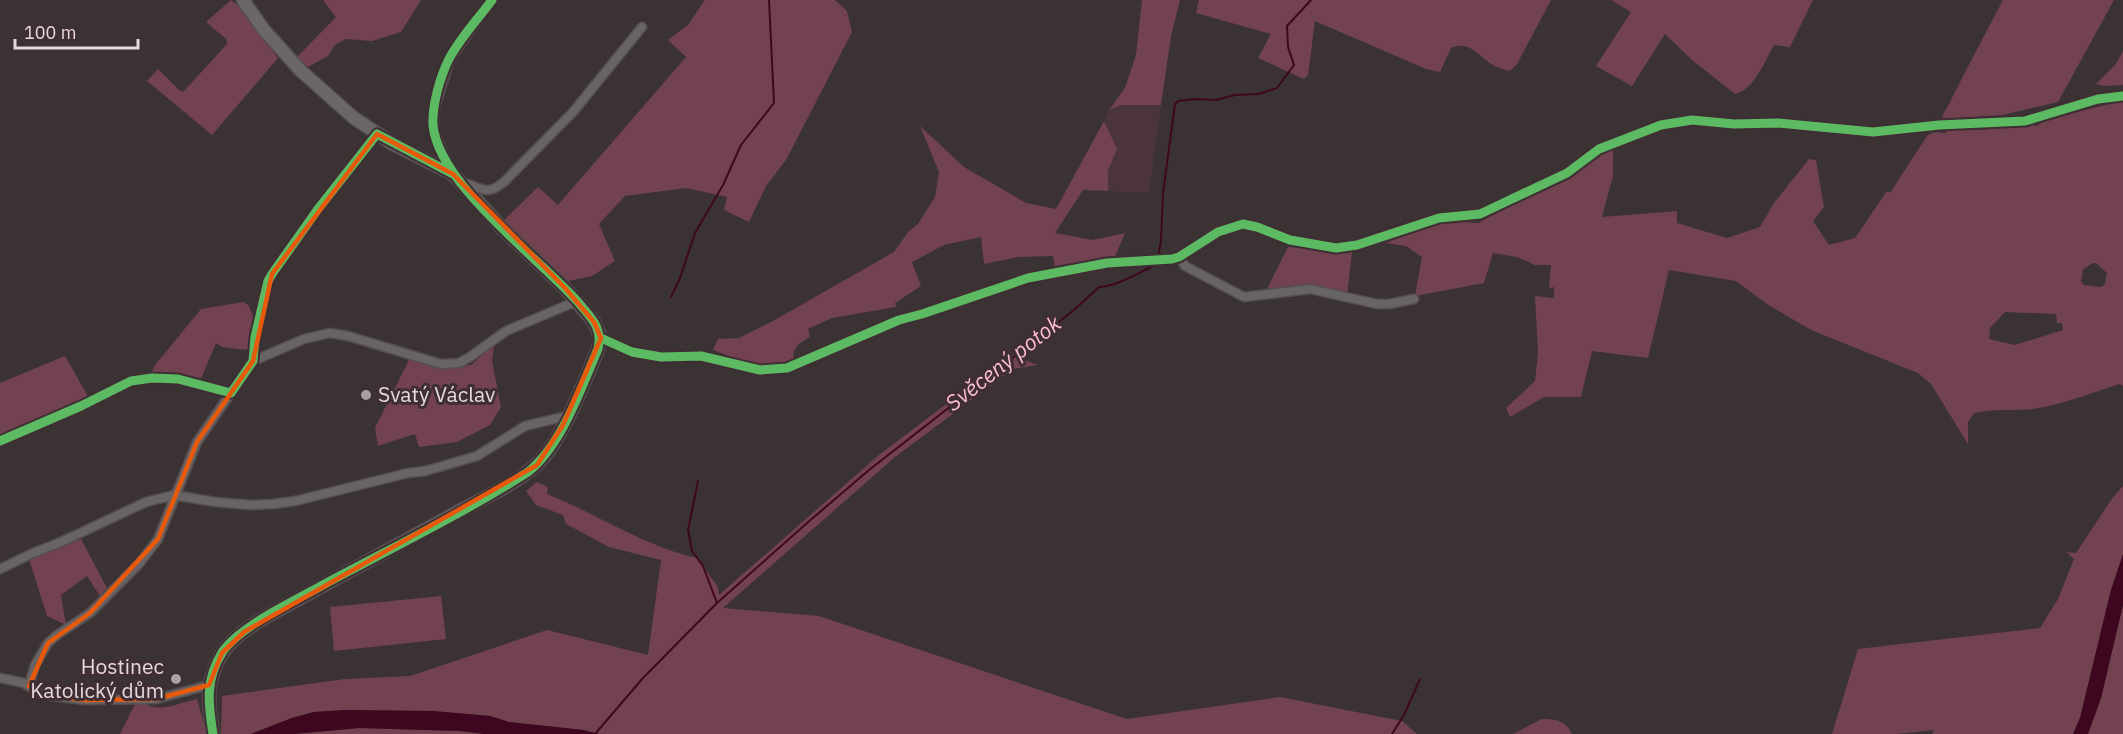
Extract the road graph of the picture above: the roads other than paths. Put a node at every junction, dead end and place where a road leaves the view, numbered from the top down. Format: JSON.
{"nodes":[{"id":1,"x":243,"y":0,"type":"edge"},
{"id":2,"x":492,"y":0,"type":"edge"},
{"id":3,"x":642,"y":27,"type":"dead end"},
{"id":4,"x":2123,"y":96,"type":"edge"},
{"id":5,"x":377,"y":134,"type":"junction"},
{"id":6,"x":453,"y":174,"type":"junction"},
{"id":7,"x":465,"y":188,"type":"junction"},
{"id":8,"x":1179,"y":257,"type":"junction"},
{"id":9,"x":1414,"y":299,"type":"dead end"},
{"id":10,"x":577,"y":301,"type":"junction"},
{"id":11,"x":601,"y":338,"type":"junction"},
{"id":12,"x":252,"y":361,"type":"junction"},
{"id":13,"x":231,"y":393,"type":"junction"},
{"id":14,"x":567,"y":416,"type":"junction"},
{"id":15,"x":0,"y":441,"type":"edge"},
{"id":16,"x":174,"y":495,"type":"junction"},
{"id":17,"x":0,"y":569,"type":"edge"},
{"id":18,"x":0,"y":678,"type":"edge"},
{"id":19,"x":209,"y":685,"type":"junction"},
{"id":20,"x":29,"y":686,"type":"junction"},
{"id":21,"x":213,"y":734,"type":"edge"}],
"edges":[{"from":1,"to":5,"type":"street"},
{"from":2,"to":6,"type":"street"},
{"from":3,"to":7,"type":"street"},
{"from":4,"to":8,"type":"street"},
{"from":5,"to":6,"type":"street"},
{"from":5,"to":12,"type":"street"},
{"from":6,"to":7,"type":"street"},
{"from":7,"to":10,"type":"street"},
{"from":8,"to":9,"type":"street"},
{"from":8,"to":11,"type":"street"},
{"from":10,"to":11,"type":"street"},
{"from":10,"to":12,"type":"street"},
{"from":11,"to":14,"type":"street"},
{"from":12,"to":13,"type":"street"},
{"from":13,"to":15,"type":"street"},
{"from":13,"to":16,"type":"street"},
{"from":14,"to":16,"type":"street"},
{"from":14,"to":19,"type":"street"},
{"from":16,"to":17,"type":"street"},
{"from":16,"to":20,"type":"street"},
{"from":18,"to":20,"type":"street"},
{"from":19,"to":20,"type":"street"},
{"from":19,"to":21,"type":"street"}]}
